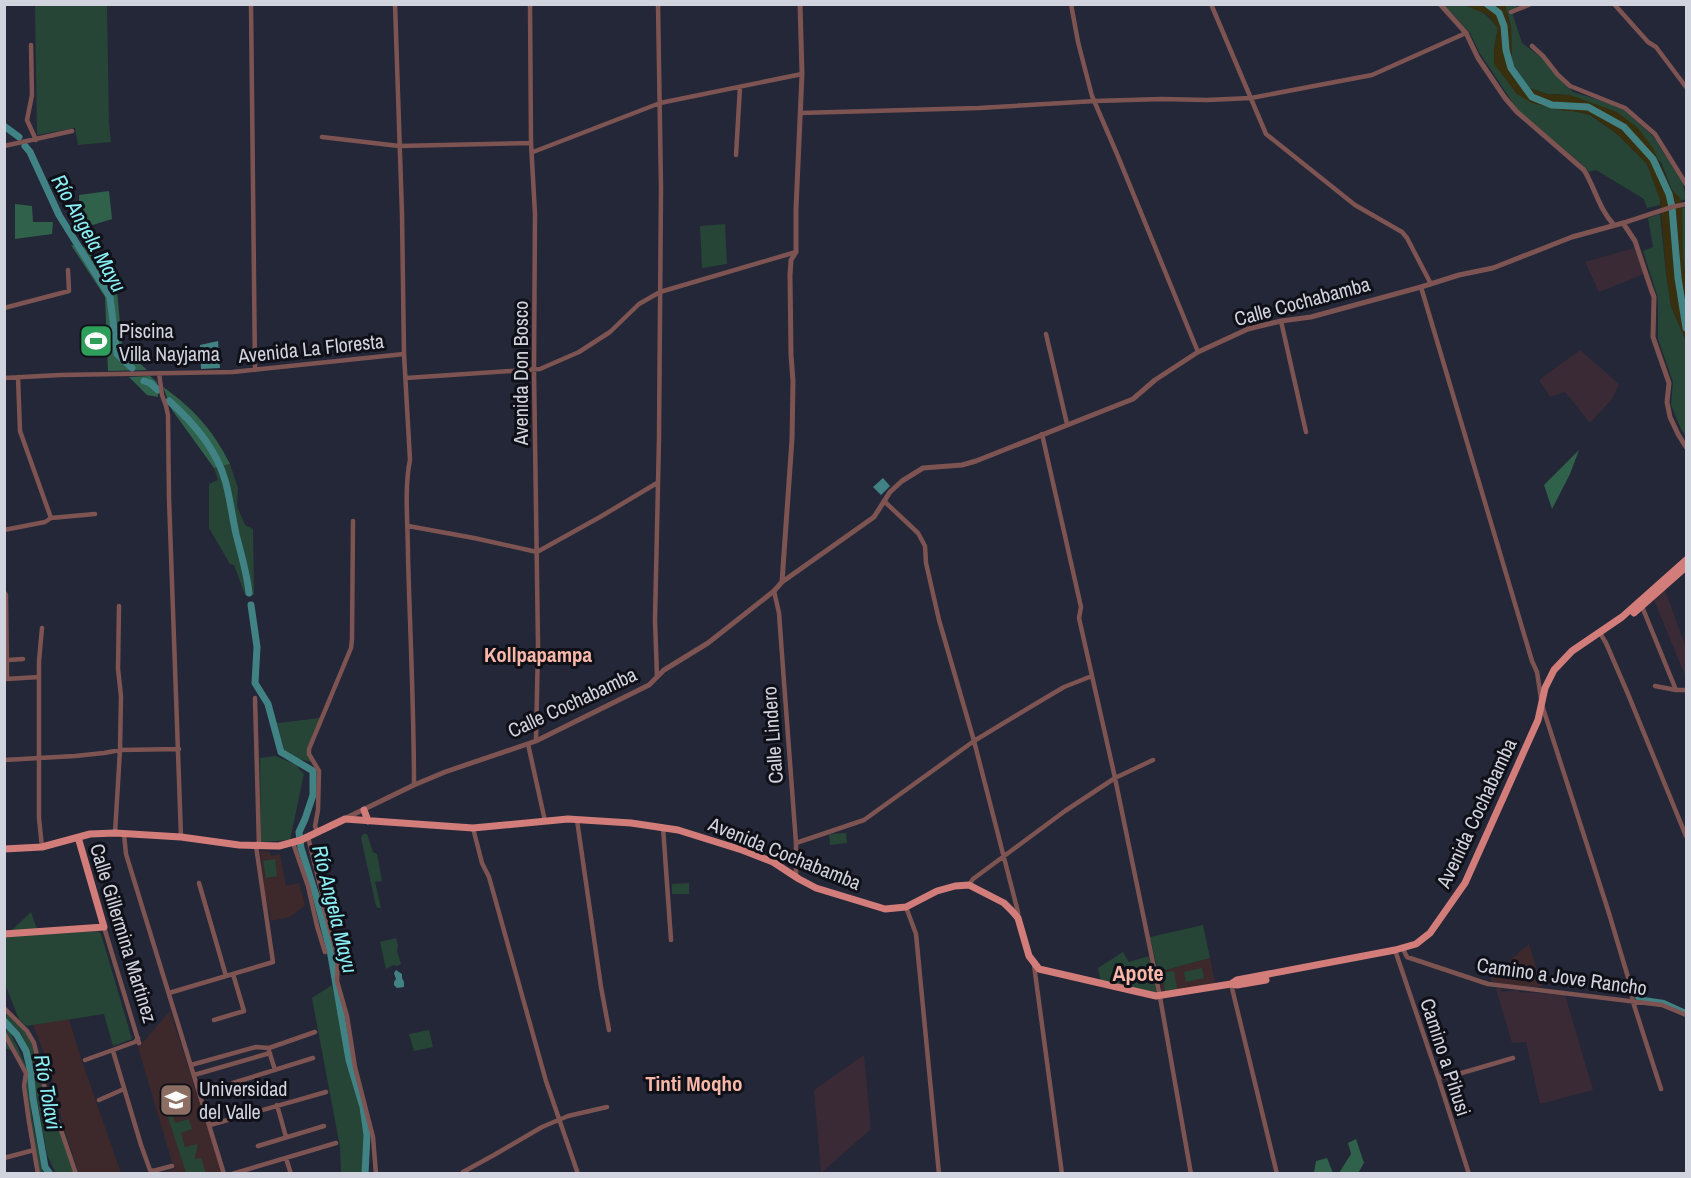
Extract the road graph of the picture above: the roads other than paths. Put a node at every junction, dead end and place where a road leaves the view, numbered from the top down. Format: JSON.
{"nodes":[{"id":1,"x":251,"y":4,"type":"edge"},
{"id":2,"x":395,"y":4,"type":"edge"},
{"id":3,"x":530,"y":4,"type":"edge"},
{"id":4,"x":658,"y":4,"type":"edge"},
{"id":5,"x":800,"y":4,"type":"edge"},
{"id":6,"x":1071,"y":4,"type":"edge"},
{"id":7,"x":1211,"y":4,"type":"edge"},
{"id":8,"x":1440,"y":4,"type":"edge"},
{"id":9,"x":1531,"y":4,"type":"edge"},
{"id":10,"x":1614,"y":4,"type":"edge"},
{"id":11,"x":1511,"y":12,"type":"dead end"},
{"id":12,"x":1466,"y":33,"type":"junction"},
{"id":13,"x":32,"y":45,"type":"dead end"},
{"id":14,"x":1532,"y":46,"type":"dead end"},
{"id":15,"x":802,"y":74,"type":"junction"},
{"id":16,"x":740,"y":87,"type":"junction"},
{"id":17,"x":1686,"y":87,"type":"edge"},
{"id":18,"x":1251,"y":98,"type":"junction"},
{"id":19,"x":1095,"y":101,"type":"junction"},
{"id":20,"x":660,"y":103,"type":"junction"},
{"id":21,"x":800,"y":113,"type":"junction"},
{"id":22,"x":72,"y":131,"type":"dead end"},
{"id":23,"x":322,"y":137,"type":"dead end"},
{"id":24,"x":36,"y":140,"type":"junction"},
{"id":25,"x":531,"y":143,"type":"junction"},
{"id":26,"x":4,"y":146,"type":"edge"},
{"id":27,"x":399,"y":146,"type":"junction"},
{"id":28,"x":533,"y":153,"type":"junction"},
{"id":29,"x":736,"y":155,"type":"dead end"},
{"id":30,"x":1686,"y":182,"type":"edge"},
{"id":31,"x":1686,"y":204,"type":"edge"},
{"id":32,"x":1623,"y":223,"type":"junction"},
{"id":33,"x":1614,"y":225,"type":"junction"},
{"id":34,"x":796,"y":252,"type":"junction"},
{"id":35,"x":68,"y":270,"type":"dead end"},
{"id":36,"x":1431,"y":284,"type":"junction"},
{"id":37,"x":1421,"y":287,"type":"junction"},
{"id":38,"x":660,"y":292,"type":"junction"},
{"id":39,"x":4,"y":308,"type":"edge"},
{"id":40,"x":1281,"y":321,"type":"junction"},
{"id":41,"x":1046,"y":334,"type":"dead end"},
{"id":42,"x":1198,"y":352,"type":"junction"},
{"id":43,"x":404,"y":354,"type":"junction"},
{"id":44,"x":255,"y":370,"type":"junction"},
{"id":45,"x":534,"y":371,"type":"junction"},
{"id":46,"x":159,"y":373,"type":"junction"},
{"id":47,"x":18,"y":377,"type":"junction"},
{"id":48,"x":4,"y":378,"type":"edge"},
{"id":49,"x":406,"y":378,"type":"junction"},
{"id":50,"x":1067,"y":424,"type":"junction"},
{"id":51,"x":1306,"y":432,"type":"dead end"},
{"id":52,"x":1042,"y":434,"type":"junction"},
{"id":53,"x":1686,"y":447,"type":"edge"},
{"id":54,"x":657,"y":483,"type":"junction"},
{"id":55,"x":884,"y":501,"type":"junction"},
{"id":56,"x":95,"y":514,"type":"dead end"},
{"id":57,"x":51,"y":518,"type":"junction"},
{"id":58,"x":352,"y":521,"type":"dead end"},
{"id":59,"x":408,"y":526,"type":"junction"},
{"id":60,"x":4,"y":530,"type":"edge"},
{"id":61,"x":537,"y":552,"type":"junction"},
{"id":62,"x":1686,"y":560,"type":"edge"},
{"id":63,"x":1686,"y":567,"type":"edge"},
{"id":64,"x":783,"y":582,"type":"junction"},
{"id":65,"x":774,"y":591,"type":"junction"},
{"id":66,"x":4,"y":592,"type":"edge"},
{"id":67,"x":1641,"y":604,"type":"junction"},
{"id":68,"x":119,"y":606,"type":"dead end"},
{"id":69,"x":42,"y":628,"type":"dead end"},
{"id":70,"x":1601,"y":635,"type":"junction"},
{"id":71,"x":23,"y":659,"type":"dead end"},
{"id":72,"x":8,"y":660,"type":"junction"},
{"id":73,"x":39,"y":676,"type":"junction"},
{"id":74,"x":1092,"y":676,"type":"junction"},
{"id":75,"x":657,"y":677,"type":"junction"},
{"id":76,"x":6,"y":679,"type":"edge"},
{"id":77,"x":1654,"y":686,"type":"dead end"},
{"id":78,"x":1677,"y":690,"type":"junction"},
{"id":79,"x":1686,"y":690,"type":"edge"},
{"id":80,"x":255,"y":698,"type":"dead end"},
{"id":81,"x":1544,"y":708,"type":"junction"},
{"id":82,"x":536,"y":741,"type":"junction"},
{"id":83,"x":974,"y":741,"type":"junction"},
{"id":84,"x":528,"y":744,"type":"junction"},
{"id":85,"x":179,"y":749,"type":"junction"},
{"id":86,"x":120,"y":750,"type":"junction"},
{"id":87,"x":40,"y":758,"type":"junction"},
{"id":88,"x":4,"y":760,"type":"edge"},
{"id":89,"x":1153,"y":760,"type":"dead end"},
{"id":90,"x":1115,"y":778,"type":"junction"},
{"id":91,"x":414,"y":785,"type":"junction"},
{"id":92,"x":364,"y":810,"type":"junction"},
{"id":93,"x":345,"y":819,"type":"junction"},
{"id":94,"x":577,"y":820,"type":"junction"},
{"id":95,"x":368,"y":821,"type":"junction"},
{"id":96,"x":545,"y":821,"type":"junction"},
{"id":97,"x":663,"y":827,"type":"junction"},
{"id":98,"x":473,"y":828,"type":"junction"},
{"id":99,"x":317,"y":832,"type":"junction"},
{"id":100,"x":115,"y":833,"type":"junction"},
{"id":101,"x":124,"y":834,"type":"junction"},
{"id":102,"x":1686,"y":836,"type":"edge"},
{"id":103,"x":78,"y":837,"type":"junction"},
{"id":104,"x":181,"y":837,"type":"junction"},
{"id":105,"x":300,"y":840,"type":"junction"},
{"id":106,"x":795,"y":843,"type":"junction"},
{"id":107,"x":257,"y":846,"type":"junction"},
{"id":108,"x":42,"y":847,"type":"junction"},
{"id":109,"x":4,"y":849,"type":"edge"},
{"id":110,"x":1003,"y":857,"type":"junction"},
{"id":111,"x":796,"y":877,"type":"junction"},
{"id":112,"x":199,"y":882,"type":"dead end"},
{"id":113,"x":969,"y":885,"type":"junction"},
{"id":114,"x":906,"y":907,"type":"junction"},
{"id":115,"x":1018,"y":918,"type":"junction"},
{"id":116,"x":104,"y":927,"type":"junction"},
{"id":117,"x":4,"y":934,"type":"edge"},
{"id":118,"x":671,"y":940,"type":"dead end"},
{"id":119,"x":1404,"y":950,"type":"junction"},
{"id":120,"x":325,"y":952,"type":"dead end"},
{"id":121,"x":1396,"y":953,"type":"junction"},
{"id":122,"x":1034,"y":965,"type":"junction"},
{"id":123,"x":233,"y":974,"type":"junction"},
{"id":124,"x":226,"y":976,"type":"junction"},
{"id":125,"x":1231,"y":984,"type":"junction"},
{"id":126,"x":169,"y":993,"type":"junction"},
{"id":127,"x":1160,"y":997,"type":"junction"},
{"id":128,"x":1633,"y":1002,"type":"junction"},
{"id":129,"x":4,"y":1008,"type":"edge"},
{"id":130,"x":1686,"y":1015,"type":"edge"},
{"id":131,"x":214,"y":1020,"type":"dead end"},
{"id":132,"x":609,"y":1030,"type":"dead end"},
{"id":133,"x":315,"y":1032,"type":"dead end"},
{"id":134,"x":4,"y":1033,"type":"edge"},
{"id":135,"x":113,"y":1051,"type":"junction"},
{"id":136,"x":269,"y":1051,"type":"junction"},
{"id":137,"x":313,"y":1058,"type":"dead end"},
{"id":138,"x":1513,"y":1058,"type":"dead end"},
{"id":139,"x":85,"y":1060,"type":"dead end"},
{"id":140,"x":191,"y":1065,"type":"junction"},
{"id":141,"x":275,"y":1070,"type":"junction"},
{"id":142,"x":194,"y":1075,"type":"junction"},
{"id":143,"x":1438,"y":1077,"type":"junction"},
{"id":144,"x":233,"y":1083,"type":"dead end"},
{"id":145,"x":124,"y":1089,"type":"junction"},
{"id":146,"x":1661,"y":1089,"type":"dead end"},
{"id":147,"x":326,"y":1092,"type":"dead end"},
{"id":148,"x":99,"y":1100,"type":"dead end"},
{"id":149,"x":277,"y":1105,"type":"junction"},
{"id":150,"x":607,"y":1107,"type":"dead end"},
{"id":151,"x":560,"y":1120,"type":"junction"},
{"id":152,"x":210,"y":1125,"type":"junction"},
{"id":153,"x":324,"y":1126,"type":"dead end"},
{"id":154,"x":286,"y":1137,"type":"junction"},
{"id":155,"x":336,"y":1143,"type":"dead end"},
{"id":156,"x":258,"y":1146,"type":"dead end"},
{"id":157,"x":34,"y":1150,"type":"junction"},
{"id":158,"x":4,"y":1158,"type":"edge"},
{"id":159,"x":286,"y":1158,"type":"junction"},
{"id":160,"x":171,"y":1166,"type":"dead end"},
{"id":161,"x":38,"y":1171,"type":"edge"},
{"id":162,"x":463,"y":1172,"type":"edge"},
{"id":163,"x":33,"y":1173,"type":"edge"},
{"id":164,"x":76,"y":1173,"type":"edge"},
{"id":165,"x":224,"y":1173,"type":"edge"},
{"id":166,"x":232,"y":1173,"type":"edge"},
{"id":167,"x":291,"y":1173,"type":"edge"},
{"id":168,"x":376,"y":1173,"type":"edge"},
{"id":169,"x":578,"y":1173,"type":"edge"},
{"id":170,"x":939,"y":1173,"type":"edge"},
{"id":171,"x":1062,"y":1173,"type":"edge"},
{"id":172,"x":1191,"y":1173,"type":"edge"},
{"id":173,"x":1277,"y":1173,"type":"edge"},
{"id":174,"x":1469,"y":1173,"type":"edge"}],
"edges":[{"from":1,"to":44,"type":"street"},
{"from":2,"to":27,"type":"street"},
{"from":3,"to":25,"type":"street","name":"Avenida Don Bosco"},
{"from":4,"to":20,"type":"street"},
{"from":5,"to":15,"type":"street"},
{"from":6,"to":19,"type":"street"},
{"from":7,"to":18,"type":"street"},
{"from":8,"to":12,"type":"street"},
{"from":9,"to":11,"type":"street"},
{"from":10,"to":17,"type":"street"},
{"from":12,"to":18,"type":"street"},
{"from":12,"to":33,"type":"street"},
{"from":13,"to":24,"type":"street"},
{"from":14,"to":30,"type":"street"},
{"from":15,"to":16,"type":"street"},
{"from":15,"to":21,"type":"street"},
{"from":16,"to":20,"type":"street"},
{"from":16,"to":29,"type":"street"},
{"from":18,"to":19,"type":"street"},
{"from":18,"to":36,"type":"street"},
{"from":19,"to":21,"type":"street"},
{"from":19,"to":42,"type":"street"},
{"from":20,"to":28,"type":"street"},
{"from":20,"to":38,"type":"street"},
{"from":21,"to":34,"type":"street"},
{"from":22,"to":24,"type":"street"},
{"from":23,"to":27,"type":"street"},
{"from":24,"to":26,"type":"street"},
{"from":25,"to":27,"type":"street"},
{"from":25,"to":28,"type":"street","name":"Avenida Don Bosco"},
{"from":27,"to":43,"type":"street"},
{"from":28,"to":45,"type":"street","name":"Avenida Don Bosco"},
{"from":31,"to":32,"type":"street","name":"Calle Cochabamba"},
{"from":32,"to":33,"type":"street","name":"Calle Cochabamba"},
{"from":32,"to":53,"type":"street"},
{"from":33,"to":36,"type":"street","name":"Calle Cochabamba"},
{"from":34,"to":38,"type":"street"},
{"from":34,"to":64,"type":"street"},
{"from":35,"to":39,"type":"street"},
{"from":36,"to":37,"type":"street","name":"Calle Cochabamba"},
{"from":37,"to":40,"type":"street","name":"Calle Cochabamba"},
{"from":37,"to":81,"type":"street"},
{"from":38,"to":45,"type":"street"},
{"from":38,"to":54,"type":"street"},
{"from":40,"to":42,"type":"street","name":"Calle Cochabamba"},
{"from":40,"to":51,"type":"street"},
{"from":41,"to":50,"type":"street"},
{"from":42,"to":50,"type":"street","name":"Calle Cochabamba"},
{"from":43,"to":44,"type":"street","name":"Avenida La Floresta"},
{"from":43,"to":49,"type":"street"},
{"from":44,"to":46,"type":"street","name":"Avenida La Floresta"},
{"from":45,"to":49,"type":"street"},
{"from":45,"to":61,"type":"street","name":"Avenida Don Bosco"},
{"from":46,"to":47,"type":"street","name":"Avenida La Floresta"},
{"from":46,"to":85,"type":"street"},
{"from":47,"to":48,"type":"street","name":"Avenida La Floresta"},
{"from":47,"to":57,"type":"street"},
{"from":49,"to":59,"type":"street"},
{"from":50,"to":52,"type":"street","name":"Calle Cochabamba"},
{"from":52,"to":55,"type":"street","name":"Calle Cochabamba"},
{"from":52,"to":74,"type":"street"},
{"from":54,"to":61,"type":"street"},
{"from":54,"to":75,"type":"street"},
{"from":55,"to":64,"type":"street","name":"Calle Cochabamba"},
{"from":55,"to":83,"type":"street"},
{"from":56,"to":57,"type":"street"},
{"from":57,"to":60,"type":"street"},
{"from":58,"to":99,"type":"street"},
{"from":59,"to":61,"type":"street"},
{"from":59,"to":91,"type":"street"},
{"from":61,"to":82,"type":"street","name":"Avenida Don Bosco"},
{"from":62,"to":67,"type":"main road","name":"Avenida Cochabamba"},
{"from":63,"to":67,"type":"main road","name":"Avenida Cochabamba"},
{"from":64,"to":65,"type":"street","name":"Calle Cochabamba"},
{"from":65,"to":75,"type":"street","name":"Calle Cochabamba"},
{"from":65,"to":106,"type":"street","name":"Calle Lindero"},
{"from":66,"to":72,"type":"street"},
{"from":67,"to":70,"type":"main road","name":"Avenida Cochabamba"},
{"from":67,"to":78,"type":"street"},
{"from":68,"to":86,"type":"street"},
{"from":69,"to":73,"type":"street"},
{"from":70,"to":81,"type":"main road","name":"Avenida Cochabamba"},
{"from":70,"to":102,"type":"street"},
{"from":71,"to":72,"type":"street"},
{"from":72,"to":76,"type":"street"},
{"from":73,"to":76,"type":"street"},
{"from":73,"to":87,"type":"street"},
{"from":74,"to":83,"type":"street"},
{"from":74,"to":90,"type":"street"},
{"from":75,"to":82,"type":"street","name":"Calle Cochabamba"},
{"from":77,"to":78,"type":"street"},
{"from":78,"to":79,"type":"street"},
{"from":80,"to":107,"type":"street"},
{"from":81,"to":119,"type":"main road","name":"Avenida Cochabamba"},
{"from":81,"to":128,"type":"street"},
{"from":82,"to":84,"type":"street","name":"Calle Cochabamba"},
{"from":83,"to":106,"type":"street"},
{"from":83,"to":110,"type":"street"},
{"from":84,"to":91,"type":"street","name":"Calle Cochabamba"},
{"from":84,"to":96,"type":"street"},
{"from":85,"to":86,"type":"street"},
{"from":85,"to":104,"type":"street"},
{"from":86,"to":87,"type":"street"},
{"from":86,"to":100,"type":"street"},
{"from":87,"to":88,"type":"street"},
{"from":87,"to":108,"type":"street"},
{"from":89,"to":90,"type":"street"},
{"from":90,"to":110,"type":"street"},
{"from":90,"to":127,"type":"street"},
{"from":91,"to":92,"type":"street","name":"Calle Cochabamba"},
{"from":92,"to":93,"type":"street","name":"Calle Cochabamba"},
{"from":92,"to":95,"type":"main road"},
{"from":93,"to":95,"type":"main road","name":"Avenida Cochabamba"},
{"from":93,"to":99,"type":"main road","name":"Calle Cochabamba"},
{"from":94,"to":96,"type":"main road","name":"Avenida Cochabamba"},
{"from":94,"to":97,"type":"main road","name":"Avenida Cochabamba"},
{"from":94,"to":132,"type":"street"},
{"from":95,"to":98,"type":"main road","name":"Avenida Cochabamba"},
{"from":96,"to":98,"type":"main road","name":"Avenida Cochabamba"},
{"from":97,"to":111,"type":"main road","name":"Avenida Cochabamba"},
{"from":97,"to":118,"type":"street"},
{"from":98,"to":151,"type":"street"},
{"from":99,"to":105,"type":"main road","name":"Calle Cochabamba"},
{"from":100,"to":101,"type":"main road","name":"Calle Cochabamba"},
{"from":100,"to":103,"type":"main road","name":"Calle Cochabamba"},
{"from":101,"to":104,"type":"main road","name":"Calle Cochabamba"},
{"from":101,"to":126,"type":"street"},
{"from":103,"to":108,"type":"main road","name":"Calle Cochabamba"},
{"from":103,"to":116,"type":"main road","name":"Calle Gillermina Martinez"},
{"from":104,"to":107,"type":"main road","name":"Calle Cochabamba"},
{"from":105,"to":107,"type":"main road","name":"Calle Cochabamba"},
{"from":105,"to":120,"type":"street"},
{"from":105,"to":168,"type":"street"},
{"from":106,"to":111,"type":"street","name":"Calle Lindero"},
{"from":107,"to":123,"type":"street"},
{"from":108,"to":109,"type":"main road","name":"Calle Cochabamba"},
{"from":110,"to":113,"type":"street"},
{"from":110,"to":115,"type":"street"},
{"from":111,"to":114,"type":"main road","name":"Avenida Cochabamba"},
{"from":112,"to":124,"type":"street"},
{"from":113,"to":114,"type":"main road","name":"Avenida Cochabamba"},
{"from":113,"to":115,"type":"main road"},
{"from":114,"to":170,"type":"street"},
{"from":115,"to":122,"type":"main road"},
{"from":116,"to":117,"type":"main road"},
{"from":116,"to":135,"type":"street","name":"Calle Gillermina Martinez"},
{"from":119,"to":121,"type":"main road","name":"Avenida Cochabamba"},
{"from":119,"to":128,"type":"street","name":"Camino a Jove Rancho"},
{"from":121,"to":125,"type":"main road","name":"Avenida Cochabamba"},
{"from":121,"to":143,"type":"street","name":"Camino a Pihusi"},
{"from":122,"to":127,"type":"main road","name":"Avenida Cochabamba"},
{"from":122,"to":171,"type":"street"},
{"from":123,"to":124,"type":"street"},
{"from":123,"to":131,"type":"street"},
{"from":124,"to":126,"type":"street"},
{"from":125,"to":127,"type":"main road","name":"Avenida Cochabamba"},
{"from":125,"to":173,"type":"street"},
{"from":126,"to":140,"type":"street"},
{"from":127,"to":172,"type":"street"},
{"from":128,"to":130,"type":"street","name":"Camino a Jove Rancho"},
{"from":128,"to":146,"type":"street"},
{"from":129,"to":164,"type":"street"},
{"from":133,"to":136,"type":"street"},
{"from":134,"to":157,"type":"street"},
{"from":135,"to":139,"type":"street"},
{"from":135,"to":145,"type":"street"},
{"from":136,"to":140,"type":"street"},
{"from":136,"to":141,"type":"street"},
{"from":136,"to":142,"type":"street"},
{"from":137,"to":141,"type":"street"},
{"from":138,"to":143,"type":"street"},
{"from":140,"to":142,"type":"street"},
{"from":141,"to":144,"type":"street"},
{"from":142,"to":152,"type":"street"},
{"from":143,"to":174,"type":"street","name":"Camino a Pihusi"},
{"from":145,"to":148,"type":"street"},
{"from":145,"to":160,"type":"street"},
{"from":147,"to":149,"type":"street"},
{"from":149,"to":152,"type":"street"},
{"from":149,"to":154,"type":"street"},
{"from":150,"to":151,"type":"street"},
{"from":151,"to":162,"type":"street"},
{"from":151,"to":169,"type":"street"},
{"from":152,"to":165,"type":"street"},
{"from":153,"to":154,"type":"street"},
{"from":154,"to":156,"type":"street"},
{"from":155,"to":159,"type":"street"},
{"from":157,"to":158,"type":"street"},
{"from":157,"to":161,"type":"street"},
{"from":159,"to":166,"type":"street"},
{"from":159,"to":167,"type":"street"},
{"from":161,"to":163,"type":"street"}]}
